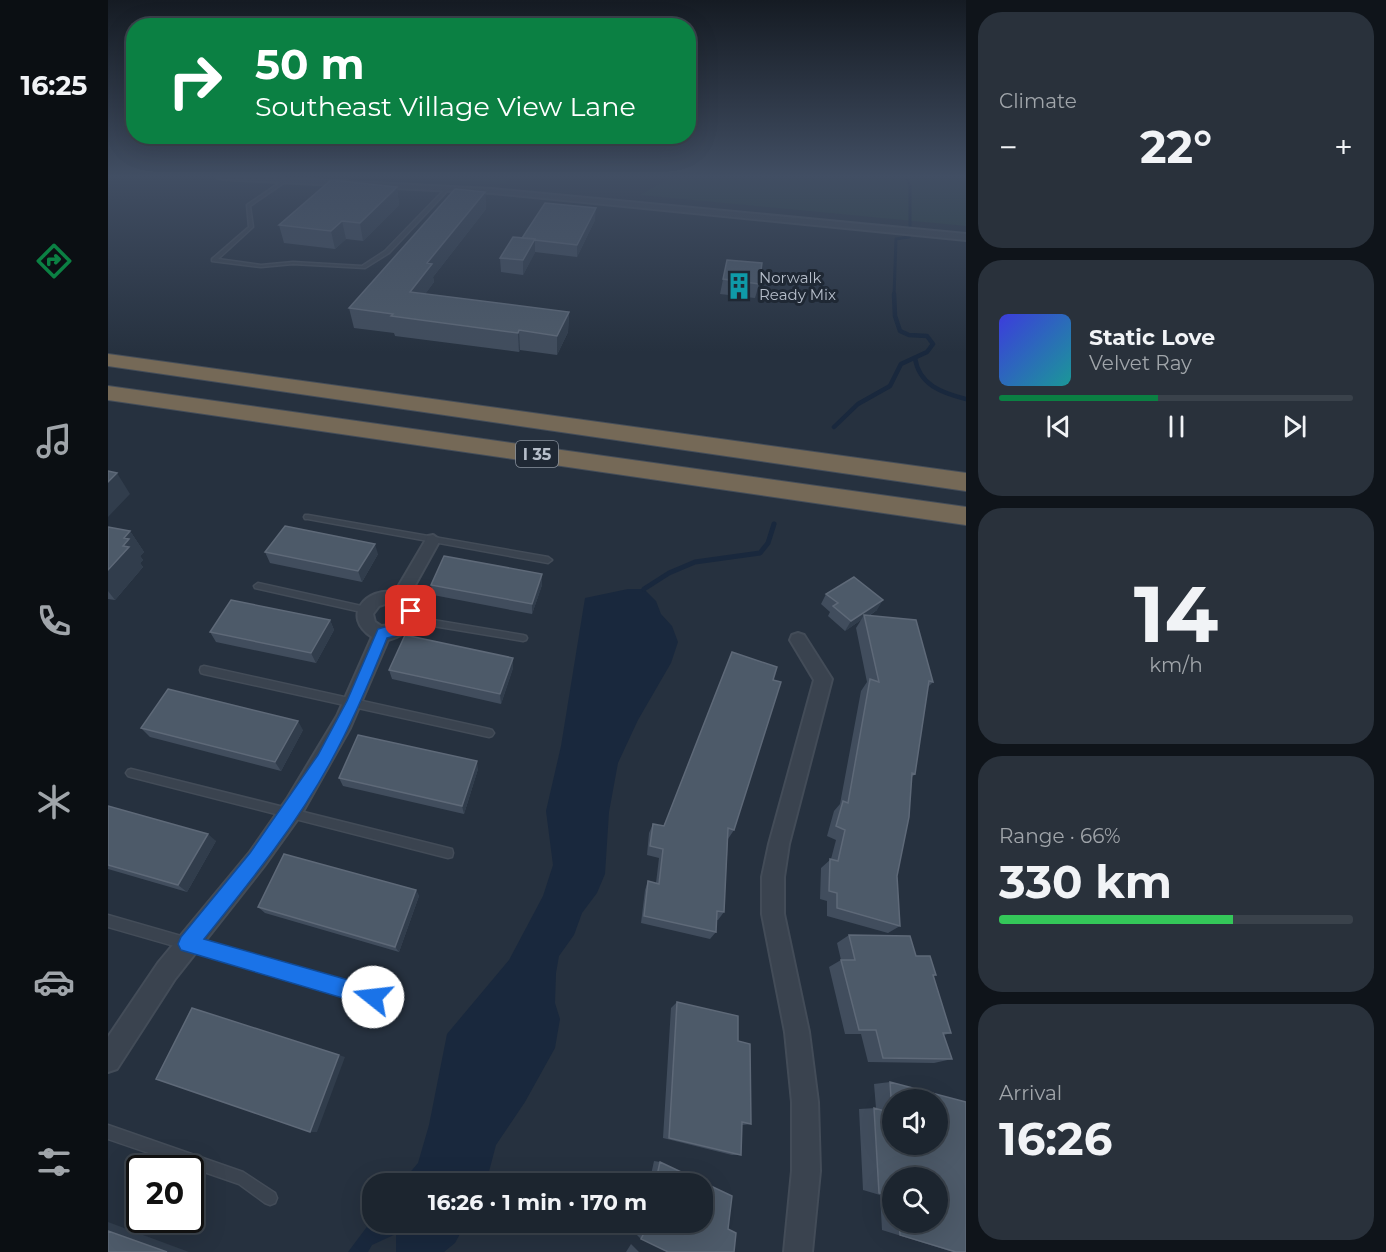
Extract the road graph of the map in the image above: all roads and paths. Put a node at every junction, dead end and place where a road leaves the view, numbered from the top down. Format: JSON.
{"nodes":[{"id":1,"x":242,"y":235,"type":"edge"},
{"id":2,"x":403,"y":235,"type":"edge"},
{"id":3,"x":949,"y":235,"type":"edge"},
{"id":4,"x":966,"y":237,"type":"edge"},
{"id":5,"x":108,"y":360,"type":"edge"},
{"id":6,"x":108,"y":393,"type":"edge"},
{"id":7,"x":966,"y":482,"type":"edge"},
{"id":8,"x":966,"y":516,"type":"edge"},
{"id":9,"x":308,"y":517,"type":"dead end"},
{"id":10,"x":433,"y":540,"type":"junction"},
{"id":11,"x":548,"y":560,"type":"dead end"},
{"id":12,"x":258,"y":586,"type":"dead end"},
{"id":13,"x":400,"y":598,"type":"junction"},
{"id":14,"x":366,"y":610,"type":"junction"},
{"id":15,"x":409,"y":619,"type":"junction"},
{"id":16,"x":382,"y":633,"type":"junction"},
{"id":17,"x":523,"y":638,"type":"dead end"},
{"id":18,"x":798,"y":639,"type":"dead end"},
{"id":19,"x":204,"y":670,"type":"dead end"},
{"id":20,"x":354,"y":703,"type":"junction"},
{"id":21,"x":489,"y":733,"type":"dead end"},
{"id":22,"x":131,"y":773,"type":"dead end"},
{"id":23,"x":290,"y":812,"type":"junction"},
{"id":24,"x":448,"y":853,"type":"dead end"},
{"id":25,"x":108,"y":921,"type":"edge"},
{"id":26,"x":188,"y":944,"type":"junction"},
{"id":27,"x":373,"y":997,"type":"dead end"},
{"id":28,"x":108,"y":1060,"type":"edge"},
{"id":29,"x":108,"y":1132,"type":"edge"},
{"id":30,"x":270,"y":1198,"type":"dead end"},
{"id":31,"x":798,"y":1252,"type":"edge"}],
"edges":[{"from":1,"to":2,"type":"lane"},
{"from":3,"to":4,"type":"street"},
{"from":5,"to":7,"type":"highway","number":"I 35"},
{"from":6,"to":8,"type":"highway","number":"I 35"},
{"from":9,"to":10,"type":"lane"},
{"from":10,"to":11,"type":"lane"},
{"from":10,"to":13,"type":"street"},
{"from":12,"to":14,"type":"lane"},
{"from":13,"to":14,"type":"street"},
{"from":13,"to":15,"type":"street"},
{"from":14,"to":16,"type":"street"},
{"from":15,"to":16,"type":"street"},
{"from":15,"to":17,"type":"lane"},
{"from":16,"to":20,"type":"street"},
{"from":18,"to":31,"type":"street"},
{"from":19,"to":20,"type":"lane"},
{"from":20,"to":21,"type":"lane"},
{"from":20,"to":23,"type":"street"},
{"from":22,"to":23,"type":"lane"},
{"from":23,"to":24,"type":"lane"},
{"from":23,"to":26,"type":"street"},
{"from":25,"to":26,"type":"lane"},
{"from":26,"to":27,"type":"lane"},
{"from":26,"to":28,"type":"street"},
{"from":29,"to":30,"type":"lane"}]}
